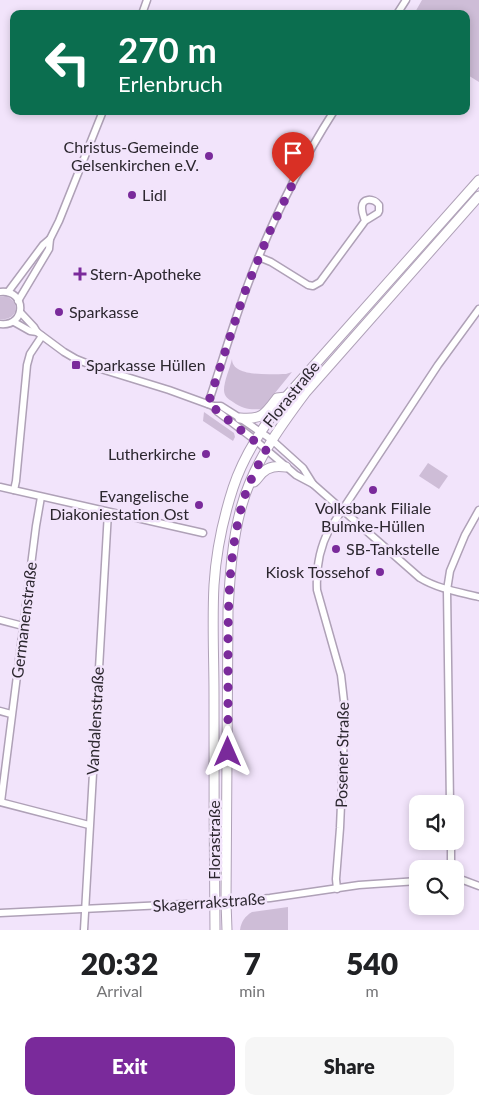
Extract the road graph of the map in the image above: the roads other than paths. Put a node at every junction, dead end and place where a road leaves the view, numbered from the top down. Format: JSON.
{"nodes":[{"id":1,"x":101,"y":115,"type":"edge"},
{"id":2,"x":332,"y":115,"type":"edge"},
{"id":3,"x":479,"y":180,"type":"edge"},
{"id":4,"x":479,"y":196,"type":"edge"},
{"id":5,"x":365,"y":221,"type":"dead end"},
{"id":6,"x":50,"y":239,"type":"junction"},
{"id":7,"x":259,"y":257,"type":"junction"},
{"id":8,"x":0,"y":292,"type":"edge"},
{"id":9,"x":8,"y":292,"type":"junction"},
{"id":10,"x":18,"y":301,"type":"junction"},
{"id":11,"x":479,"y":309,"type":"edge"},
{"id":12,"x":20,"y":312,"type":"junction"},
{"id":13,"x":14,"y":322,"type":"junction"},
{"id":14,"x":0,"y":324,"type":"edge"},
{"id":15,"x":40,"y":334,"type":"junction"},
{"id":16,"x":286,"y":397,"type":"junction"},
{"id":17,"x":211,"y":405,"type":"junction"},
{"id":18,"x":240,"y":418,"type":"junction"},
{"id":19,"x":261,"y":432,"type":"junction"},
{"id":20,"x":255,"y":440,"type":"junction"},
{"id":21,"x":272,"y":440,"type":"junction"},
{"id":22,"x":266,"y":450,"type":"junction"},
{"id":23,"x":286,"y":467,"type":"junction"},
{"id":24,"x":250,"y":484,"type":"junction"},
{"id":25,"x":313,"y":484,"type":"junction"},
{"id":26,"x":0,"y":487,"type":"edge"},
{"id":27,"x":14,"y":490,"type":"junction"},
{"id":28,"x":41,"y":497,"type":"junction"},
{"id":29,"x":342,"y":510,"type":"junction"},
{"id":30,"x":479,"y":510,"type":"edge"},
{"id":31,"x":108,"y":512,"type":"junction"},
{"id":32,"x":203,"y":534,"type":"dead end"},
{"id":33,"x":447,"y":590,"type":"junction"},
{"id":34,"x":479,"y":597,"type":"edge"},
{"id":35,"x":0,"y":620,"type":"edge"},
{"id":36,"x":23,"y":626,"type":"junction"},
{"id":37,"x":0,"y":711,"type":"edge"},
{"id":38,"x":11,"y":714,"type":"junction"},
{"id":39,"x":450,"y":795,"type":"edge"},
{"id":40,"x":0,"y":802,"type":"edge"},
{"id":41,"x":89,"y":825,"type":"junction"},
{"id":42,"x":464,"y":880,"type":"edge"},
{"id":43,"x":409,"y":881,"type":"edge"},
{"id":44,"x":479,"y":886,"type":"edge"},
{"id":45,"x":337,"y":889,"type":"junction"},
{"id":46,"x":215,"y":902,"type":"junction"},
{"id":47,"x":226,"y":902,"type":"junction"},
{"id":48,"x":85,"y":908,"type":"junction"},
{"id":49,"x":0,"y":913,"type":"edge"},
{"id":50,"x":84,"y":930,"type":"edge"},
{"id":51,"x":215,"y":930,"type":"edge"},
{"id":52,"x":227,"y":930,"type":"edge"}],
"edges":[{"from":1,"to":6,"type":"street"},
{"from":2,"to":7,"type":"street"},
{"from":3,"to":16,"type":"main road","name":"Florastraße"},
{"from":4,"to":21,"type":"main road","name":"Florastraße"},
{"from":5,"to":7,"type":"street"},
{"from":6,"to":9,"type":"street"},
{"from":6,"to":10,"type":"street"},
{"from":7,"to":17,"type":"street"},
{"from":8,"to":9,"type":"street"},
{"from":9,"to":10,"type":"street"},
{"from":10,"to":12,"type":"street"},
{"from":11,"to":29,"type":"street","name":"Posener Straße"},
{"from":12,"to":13,"type":"street"},
{"from":12,"to":15,"type":"street"},
{"from":13,"to":14,"type":"street"},
{"from":13,"to":15,"type":"street"},
{"from":15,"to":17,"type":"street"},
{"from":15,"to":27,"type":"street"},
{"from":16,"to":18,"type":"main road"},
{"from":16,"to":19,"type":"main road","name":"Florastraße"},
{"from":17,"to":18,"type":"street"},
{"from":17,"to":20,"type":"street"},
{"from":18,"to":19,"type":"street"},
{"from":19,"to":20,"type":"main road","name":"Florastraße"},
{"from":19,"to":21,"type":"street"},
{"from":20,"to":22,"type":"street"},
{"from":20,"to":46,"type":"main road","name":"Florastraße"},
{"from":21,"to":22,"type":"main road","name":"Florastraße"},
{"from":21,"to":25,"type":"street"},
{"from":22,"to":23,"type":"street"},
{"from":22,"to":24,"type":"main road","name":"Florastraße"},
{"from":23,"to":24,"type":"main road"},
{"from":23,"to":25,"type":"street"},
{"from":24,"to":47,"type":"main road","name":"Florastraße"},
{"from":25,"to":29,"type":"street"},
{"from":26,"to":27,"type":"street"},
{"from":27,"to":28,"type":"street"},
{"from":28,"to":31,"type":"street"},
{"from":28,"to":36,"type":"street","name":"Germanenstraße"},
{"from":29,"to":33,"type":"street"},
{"from":29,"to":45,"type":"street","name":"Posener Straße"},
{"from":30,"to":33,"type":"street"},
{"from":31,"to":32,"type":"street"},
{"from":31,"to":41,"type":"street","name":"Vandalenstraße"},
{"from":33,"to":34,"type":"street"},
{"from":33,"to":39,"type":"street"},
{"from":35,"to":36,"type":"street"},
{"from":36,"to":38,"type":"street","name":"Germanenstraße"},
{"from":37,"to":38,"type":"street"},
{"from":38,"to":40,"type":"street","name":"Germanenstraße"},
{"from":40,"to":41,"type":"street"},
{"from":41,"to":48,"type":"street","name":"Vandalenstraße"},
{"from":42,"to":44,"type":"street"},
{"from":43,"to":45,"type":"street","name":"Skagerrakstraße"},
{"from":45,"to":47,"type":"street","name":"Skagerrakstraße"},
{"from":46,"to":47,"type":"street","name":"Skagerrakstraße"},
{"from":46,"to":48,"type":"street","name":"Skagerrakstraße"},
{"from":46,"to":51,"type":"main road","name":"Florastraße"},
{"from":47,"to":52,"type":"main road","name":"Florastraße"},
{"from":48,"to":49,"type":"street","name":"Skagerrakstraße"},
{"from":48,"to":50,"type":"street","name":"Vandalenstraße"}]}
